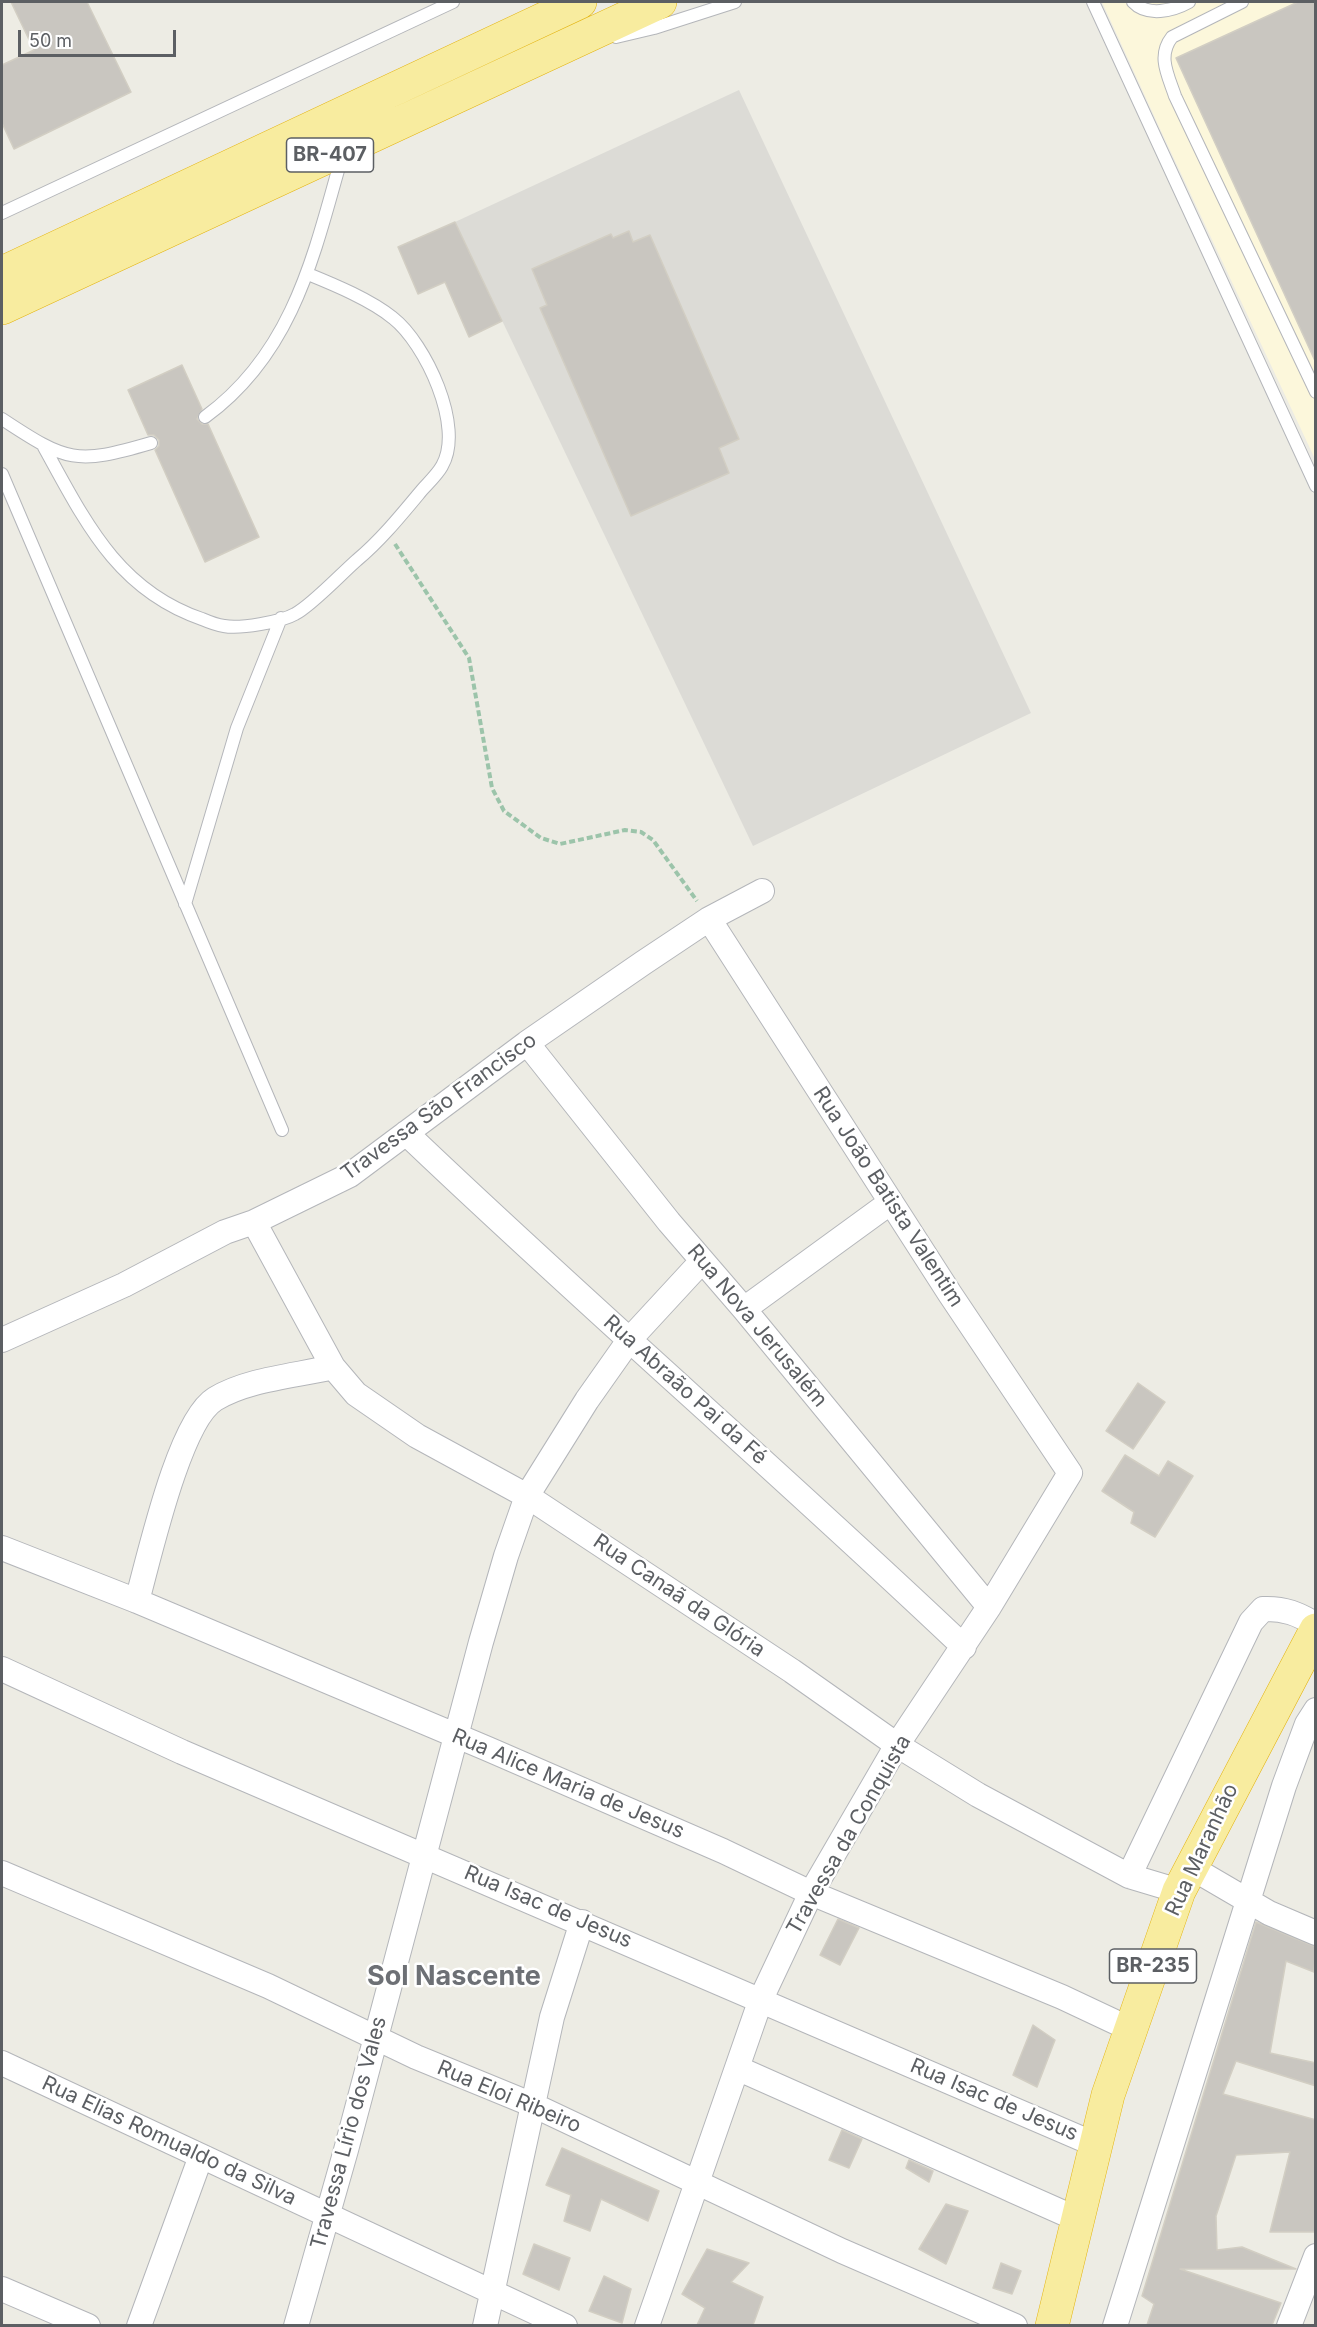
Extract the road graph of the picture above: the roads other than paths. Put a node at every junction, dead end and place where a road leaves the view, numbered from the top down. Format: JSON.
{"nodes":[{"id":1,"x":453,"y":2,"type":"edge"},
{"id":2,"x":580,"y":2,"type":"edge"},
{"id":3,"x":660,"y":2,"type":"edge"},
{"id":4,"x":735,"y":2,"type":"edge"},
{"id":5,"x":1093,"y":2,"type":"edge"},
{"id":6,"x":1133,"y":2,"type":"edge"},
{"id":7,"x":1189,"y":2,"type":"edge"},
{"id":8,"x":1242,"y":2,"type":"edge"},
{"id":9,"x":551,"y":53,"type":"junction"},
{"id":10,"x":344,"y":148,"type":"junction"},
{"id":11,"x":2,"y":213,"type":"edge"},
{"id":12,"x":2,"y":273,"type":"edge"},
{"id":13,"x":308,"y":274,"type":"junction"},
{"id":14,"x":2,"y":308,"type":"edge"},
{"id":15,"x":1316,"y":392,"type":"edge"},
{"id":16,"x":205,"y":417,"type":"dead end"},
{"id":17,"x":2,"y":419,"type":"edge"},
{"id":18,"x":151,"y":443,"type":"dead end"},
{"id":19,"x":45,"y":447,"type":"junction"},
{"id":20,"x":2,"y":474,"type":"edge"},
{"id":21,"x":1316,"y":486,"type":"edge"},
{"id":22,"x":281,"y":618,"type":"junction"},
{"id":23,"x":762,"y":891,"type":"dead end"},
{"id":24,"x":186,"y":904,"type":"junction"},
{"id":25,"x":709,"y":919,"type":"junction"},
{"id":26,"x":527,"y":1043,"type":"junction"},
{"id":27,"x":282,"y":1130,"type":"dead end"},
{"id":28,"x":406,"y":1133,"type":"junction"},
{"id":29,"x":891,"y":1202,"type":"junction"},
{"id":30,"x":254,"y":1222,"type":"junction"},
{"id":31,"x":702,"y":1261,"type":"junction"},
{"id":32,"x":744,"y":1309,"type":"junction"},
{"id":33,"x":630,"y":1339,"type":"junction"},
{"id":34,"x":2,"y":1340,"type":"edge"},
{"id":35,"x":333,"y":1367,"type":"junction"},
{"id":36,"x":1070,"y":1473,"type":"joint"},
{"id":37,"x":527,"y":1496,"type":"junction"},
{"id":38,"x":2,"y":1548,"type":"edge"},
{"id":39,"x":137,"y":1601,"type":"junction"},
{"id":40,"x":989,"y":1607,"type":"junction"},
{"id":41,"x":1316,"y":1627,"type":"edge"},
{"id":42,"x":964,"y":1647,"type":"junction"},
{"id":43,"x":2,"y":1669,"type":"edge"},
{"id":44,"x":1316,"y":1710,"type":"edge"},
{"id":45,"x":456,"y":1737,"type":"junction"},
{"id":46,"x":897,"y":1745,"type":"junction"},
{"id":47,"x":426,"y":1854,"type":"junction"},
{"id":48,"x":2,"y":1873,"type":"edge"},
{"id":49,"x":1129,"y":1876,"type":"junction"},
{"id":50,"x":1186,"y":1880,"type":"junction"},
{"id":51,"x":811,"y":1893,"type":"junction"},
{"id":52,"x":1249,"y":1900,"type":"junction"},
{"id":53,"x":582,"y":1922,"type":"junction"},
{"id":54,"x":1316,"y":1934,"type":"edge"},
{"id":55,"x":761,"y":1999,"type":"junction"},
{"id":56,"x":1130,"y":2030,"type":"junction"},
{"id":57,"x":374,"y":2037,"type":"junction"},
{"id":58,"x":2,"y":2063,"type":"edge"},
{"id":59,"x":737,"y":2068,"type":"junction"},
{"id":60,"x":533,"y":2105,"type":"junction"},
{"id":61,"x":1094,"y":2144,"type":"junction"},
{"id":62,"x":201,"y":2156,"type":"junction"},
{"id":63,"x":698,"y":2184,"type":"junction"},
{"id":64,"x":327,"y":2215,"type":"junction"},
{"id":65,"x":1077,"y":2220,"type":"junction"},
{"id":66,"x":1316,"y":2256,"type":"edge"},
{"id":67,"x":2,"y":2289,"type":"edge"},
{"id":68,"x":494,"y":2292,"type":"junction"},
{"id":69,"x":88,"y":2325,"type":"edge"},
{"id":70,"x":139,"y":2325,"type":"edge"},
{"id":71,"x":296,"y":2325,"type":"edge"},
{"id":72,"x":485,"y":2325,"type":"edge"},
{"id":73,"x":565,"y":2325,"type":"edge"},
{"id":74,"x":647,"y":2325,"type":"edge"},
{"id":75,"x":1011,"y":2325,"type":"edge"},
{"id":76,"x":1052,"y":2325,"type":"edge"},
{"id":77,"x":1115,"y":2325,"type":"edge"},
{"id":78,"x":1289,"y":2325,"type":"edge"}],
"edges":[{"from":1,"to":11,"type":"lane"},
{"from":2,"to":12,"type":"highway","number":"BR-407"},
{"from":3,"to":9,"type":"highway","number":"BR-407"},
{"from":4,"to":9,"type":"lane"},
{"from":5,"to":21,"type":"lane"},
{"from":6,"to":7,"type":"lane"},
{"from":8,"to":15,"type":"lane"},
{"from":9,"to":10,"type":"highway","number":"BR-407"},
{"from":10,"to":13,"type":"lane"},
{"from":10,"to":14,"type":"highway","number":"BR-407"},
{"from":13,"to":16,"type":"lane"},
{"from":13,"to":22,"type":"lane"},
{"from":17,"to":19,"type":"lane"},
{"from":18,"to":19,"type":"lane"},
{"from":19,"to":22,"type":"lane"},
{"from":20,"to":24,"type":"lane"},
{"from":22,"to":24,"type":"lane"},
{"from":23,"to":25,"type":"street","name":"Travessa São Francisco"},
{"from":24,"to":27,"type":"lane"},
{"from":25,"to":26,"type":"street","name":"Travessa São Francisco"},
{"from":25,"to":29,"type":"street","name":"Rua João Batista Valentim"},
{"from":26,"to":28,"type":"street","name":"Travessa São Francisco"},
{"from":26,"to":31,"type":"street","name":"Rua Nova Jerusalém"},
{"from":28,"to":30,"type":"street","name":"Travessa São Francisco"},
{"from":28,"to":33,"type":"street","name":"Rua Abraão Pai da Fé"},
{"from":29,"to":32,"type":"street"},
{"from":29,"to":36,"type":"street","name":"Rua João Batista Valentim"},
{"from":30,"to":34,"type":"street","name":"Travessa São Francisco"},
{"from":30,"to":35,"type":"street","name":"Rua Canaã da Glória"},
{"from":31,"to":32,"type":"street","name":"Rua Nova Jerusalém"},
{"from":31,"to":33,"type":"street","name":"Travessa Lírio dos Vales"},
{"from":32,"to":40,"type":"street","name":"Rua Nova Jerusalém"},
{"from":33,"to":37,"type":"street","name":"Travessa Lírio dos Vales"},
{"from":33,"to":42,"type":"street","name":"Rua Abraão Pai da Fé"},
{"from":35,"to":37,"type":"street","name":"Rua Canaã da Glória"},
{"from":35,"to":39,"type":"street"},
{"from":36,"to":40,"type":"street","name":"Travessa da Conquista"},
{"from":37,"to":45,"type":"street","name":"Travessa Lírio dos Vales"},
{"from":37,"to":46,"type":"street","name":"Rua Canaã da Glória"},
{"from":38,"to":39,"type":"street","name":"Rua Alice Maria de Jesus"},
{"from":39,"to":45,"type":"street","name":"Rua Alice Maria de Jesus"},
{"from":40,"to":42,"type":"street","name":"Travessa da Conquista"},
{"from":41,"to":49,"type":"street"},
{"from":41,"to":50,"type":"highway","name":"Rua Maranhão","number":"BR-235"},
{"from":42,"to":46,"type":"street","name":"Travessa da Conquista"},
{"from":43,"to":47,"type":"street","name":"Rua Isac de Jesus"},
{"from":44,"to":52,"type":"street"},
{"from":45,"to":47,"type":"street","name":"Travessa Lírio dos Vales"},
{"from":45,"to":51,"type":"street","name":"Rua Alice Maria de Jesus"},
{"from":46,"to":49,"type":"street","name":"Rua Canaã da Glória"},
{"from":46,"to":51,"type":"street","name":"Travessa da Conquista"},
{"from":47,"to":53,"type":"street","name":"Rua Isac de Jesus"},
{"from":47,"to":57,"type":"street","name":"Travessa Lírio dos Vales"},
{"from":48,"to":57,"type":"street","name":"Rua Eloi Ribeiro"},
{"from":49,"to":50,"type":"street","name":"Rua Canaã da Glória"},
{"from":50,"to":52,"type":"street","name":"Rua Canaã da Glória"},
{"from":50,"to":56,"type":"highway","name":"Rua Maranhão","number":"BR-235"},
{"from":51,"to":55,"type":"street","name":"Travessa da Conquista"},
{"from":51,"to":56,"type":"street","name":"Rua Alice Maria de Jesus"},
{"from":52,"to":54,"type":"street","name":"Rua Canaã da Glória"},
{"from":52,"to":77,"type":"street"},
{"from":53,"to":55,"type":"street","name":"Rua Isac de Jesus"},
{"from":53,"to":60,"type":"street"},
{"from":55,"to":59,"type":"street","name":"Travessa da Conquista"},
{"from":55,"to":61,"type":"street","name":"Rua Isac de Jesus"},
{"from":56,"to":61,"type":"highway","name":"Rua Maranhão","number":"BR-235"},
{"from":57,"to":60,"type":"street","name":"Rua Eloi Ribeiro"},
{"from":57,"to":64,"type":"street","name":"Travessa Lírio dos Vales"},
{"from":58,"to":62,"type":"street","name":"Rua Elias Romualdo da Silva"},
{"from":59,"to":63,"type":"street","name":"Travessa da Conquista"},
{"from":59,"to":65,"type":"street"},
{"from":60,"to":63,"type":"street","name":"Rua Eloi Ribeiro"},
{"from":60,"to":68,"type":"street"},
{"from":61,"to":65,"type":"highway","name":"Rua Maranhão","number":"BR-235"},
{"from":62,"to":64,"type":"street","name":"Rua Elias Romualdo da Silva"},
{"from":62,"to":70,"type":"street"},
{"from":63,"to":74,"type":"street","name":"Travessa da Conquista"},
{"from":63,"to":75,"type":"street","name":"Rua Eloi Ribeiro"},
{"from":64,"to":68,"type":"street","name":"Rua Elias Romualdo da Silva"},
{"from":64,"to":71,"type":"street","name":"Travessa Lírio dos Vales"},
{"from":65,"to":76,"type":"highway","name":"Rua Maranhão","number":"BR-235"},
{"from":66,"to":78,"type":"street"},
{"from":67,"to":69,"type":"street"},
{"from":68,"to":72,"type":"street"},
{"from":68,"to":73,"type":"street","name":"Rua Elias Romualdo da Silva"}]}
